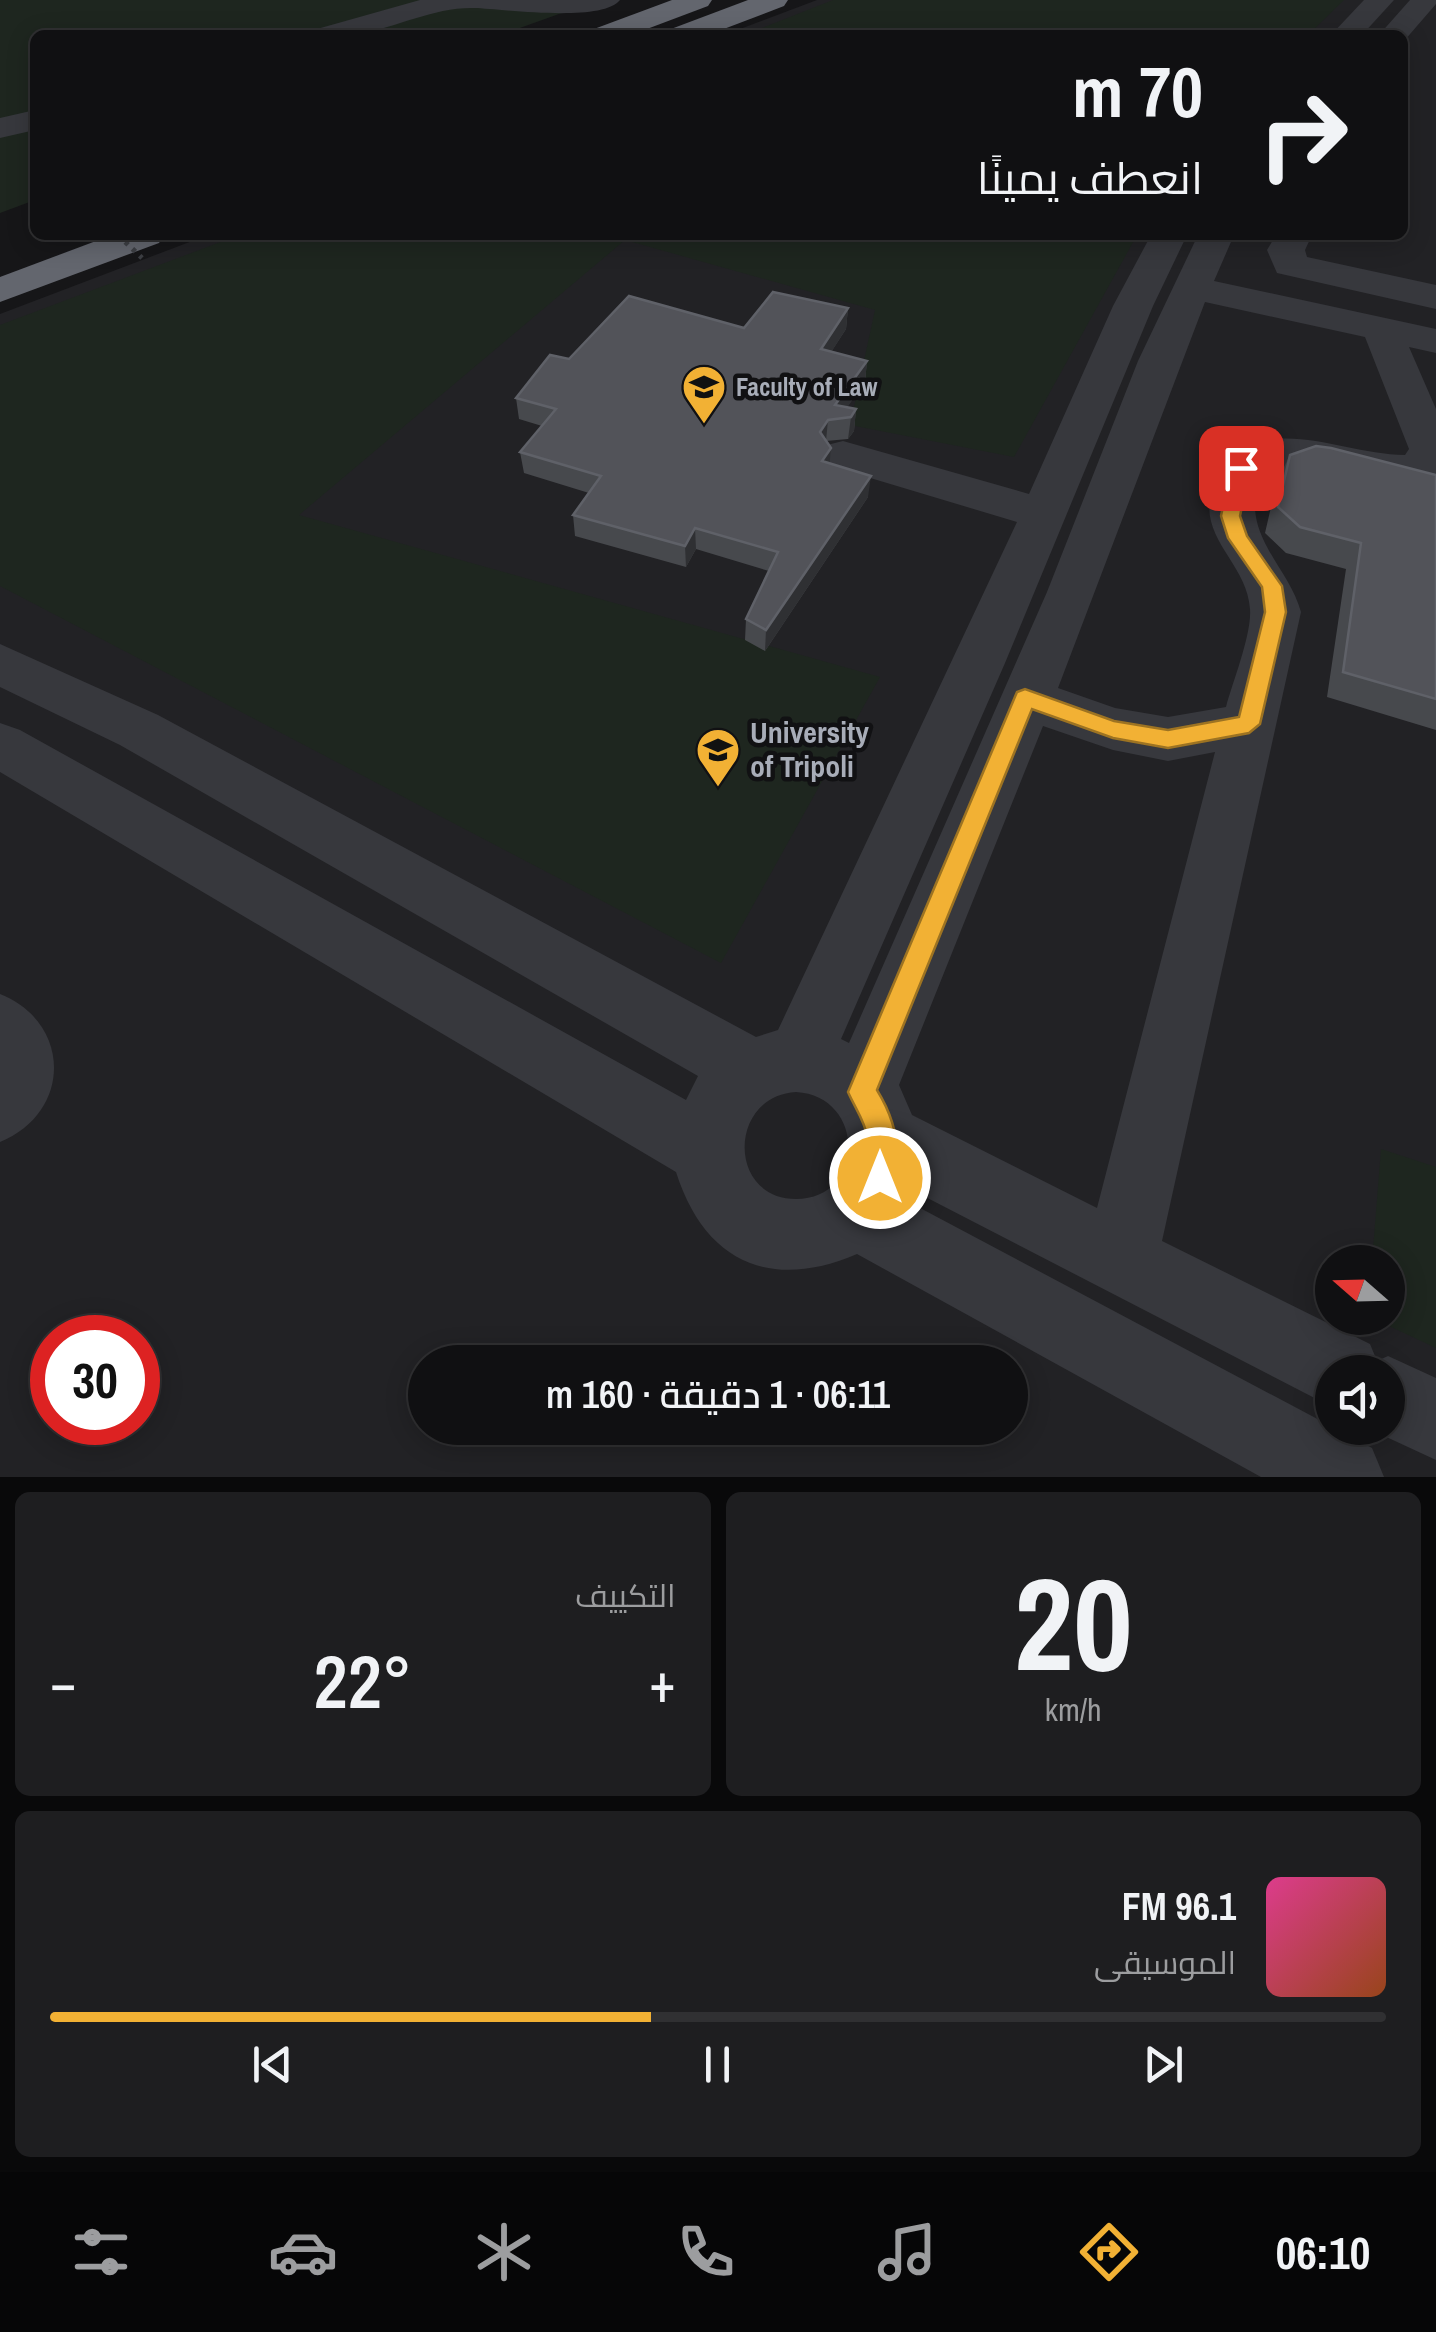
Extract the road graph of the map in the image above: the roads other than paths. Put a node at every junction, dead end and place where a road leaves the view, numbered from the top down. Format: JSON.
{"nodes":[{"id":1,"x":469,"y":0,"type":"edge"},
{"id":2,"x":605,"y":0,"type":"edge"},
{"id":3,"x":698,"y":0,"type":"edge"},
{"id":4,"x":774,"y":0,"type":"edge"},
{"id":5,"x":1380,"y":0,"type":"edge"},
{"id":6,"x":1425,"y":0,"type":"edge"},
{"id":7,"x":643,"y":20,"type":"junction"},
{"id":8,"x":344,"y":30,"type":"edge"},
{"id":9,"x":617,"y":30,"type":"edge"},
{"id":10,"x":694,"y":30,"type":"edge"},
{"id":11,"x":1351,"y":30,"type":"edge"},
{"id":12,"x":1398,"y":30,"type":"edge"},
{"id":13,"x":30,"y":121,"type":"edge"},
{"id":14,"x":0,"y":128,"type":"edge"},
{"id":15,"x":38,"y":240,"type":"edge"},
{"id":16,"x":1166,"y":240,"type":"edge"},
{"id":17,"x":1214,"y":240,"type":"edge"},
{"id":18,"x":1291,"y":240,"type":"edge"},
{"id":19,"x":144,"y":247,"type":"edge"},
{"id":20,"x":0,"y":253,"type":"edge"},
{"id":21,"x":1190,"y":287,"type":"junction"},
{"id":22,"x":0,"y":290,"type":"edge"},
{"id":23,"x":1436,"y":297,"type":"edge"},
{"id":24,"x":1382,"y":330,"type":"junction"},
{"id":25,"x":1436,"y":342,"type":"edge"},
{"id":26,"x":843,"y":455,"type":"dead end"},
{"id":27,"x":1045,"y":514,"type":"junction"},
{"id":28,"x":0,"y":664,"type":"edge"},
{"id":29,"x":66,"y":697,"type":"junction"},
{"id":30,"x":1025,"y":698,"type":"junction"},
{"id":31,"x":1249,"y":724,"type":"junction"},
{"id":32,"x":0,"y":744,"type":"edge"},
{"id":33,"x":0,"y":1025,"type":"edge"},
{"id":34,"x":774,"y":1065,"type":"junction"},
{"id":35,"x":0,"y":1108,"type":"edge"},
{"id":36,"x":872,"y":1114,"type":"junction"},
{"id":37,"x":708,"y":1151,"type":"junction"},
{"id":38,"x":857,"y":1214,"type":"junction"},
{"id":39,"x":1122,"y":1260,"type":"junction"},
{"id":40,"x":1315,"y":1358,"type":"edge"},
{"id":41,"x":1405,"y":1404,"type":"edge"},
{"id":42,"x":1436,"y":1420,"type":"edge"},
{"id":43,"x":1343,"y":1477,"type":"edge"}],
"edges":[{"from":1,"to":2,"type":"street"},
{"from":1,"to":8,"type":"street"},
{"from":2,"to":7,"type":"street"},
{"from":3,"to":7,"type":"highway"},
{"from":4,"to":10,"type":"highway"},
{"from":5,"to":11,"type":"street"},
{"from":6,"to":12,"type":"street"},
{"from":7,"to":9,"type":"highway"},
{"from":13,"to":14,"type":"street"},
{"from":15,"to":20,"type":"highway"},
{"from":16,"to":27,"type":"street"},
{"from":17,"to":21,"type":"street"},
{"from":18,"to":23,"type":"street"},
{"from":19,"to":22,"type":"highway"},
{"from":21,"to":24,"type":"street"},
{"from":21,"to":30,"type":"street"},
{"from":24,"to":25,"type":"street"},
{"from":24,"to":31,"type":"street"},
{"from":26,"to":27,"type":"street"},
{"from":27,"to":34,"type":"street"},
{"from":28,"to":29,"type":"street"},
{"from":29,"to":32,"type":"street"},
{"from":29,"to":34,"type":"street"},
{"from":30,"to":31,"type":"street"},
{"from":30,"to":36,"type":"street"},
{"from":31,"to":39,"type":"street"},
{"from":32,"to":37,"type":"street"},
{"from":33,"to":35,"type":"street"},
{"from":34,"to":36,"type":"street"},
{"from":34,"to":37,"type":"street"},
{"from":36,"to":38,"type":"street"},
{"from":36,"to":39,"type":"street"},
{"from":37,"to":38,"type":"street"},
{"from":38,"to":43,"type":"street"},
{"from":39,"to":40,"type":"street"},
{"from":41,"to":42,"type":"street"}]}
